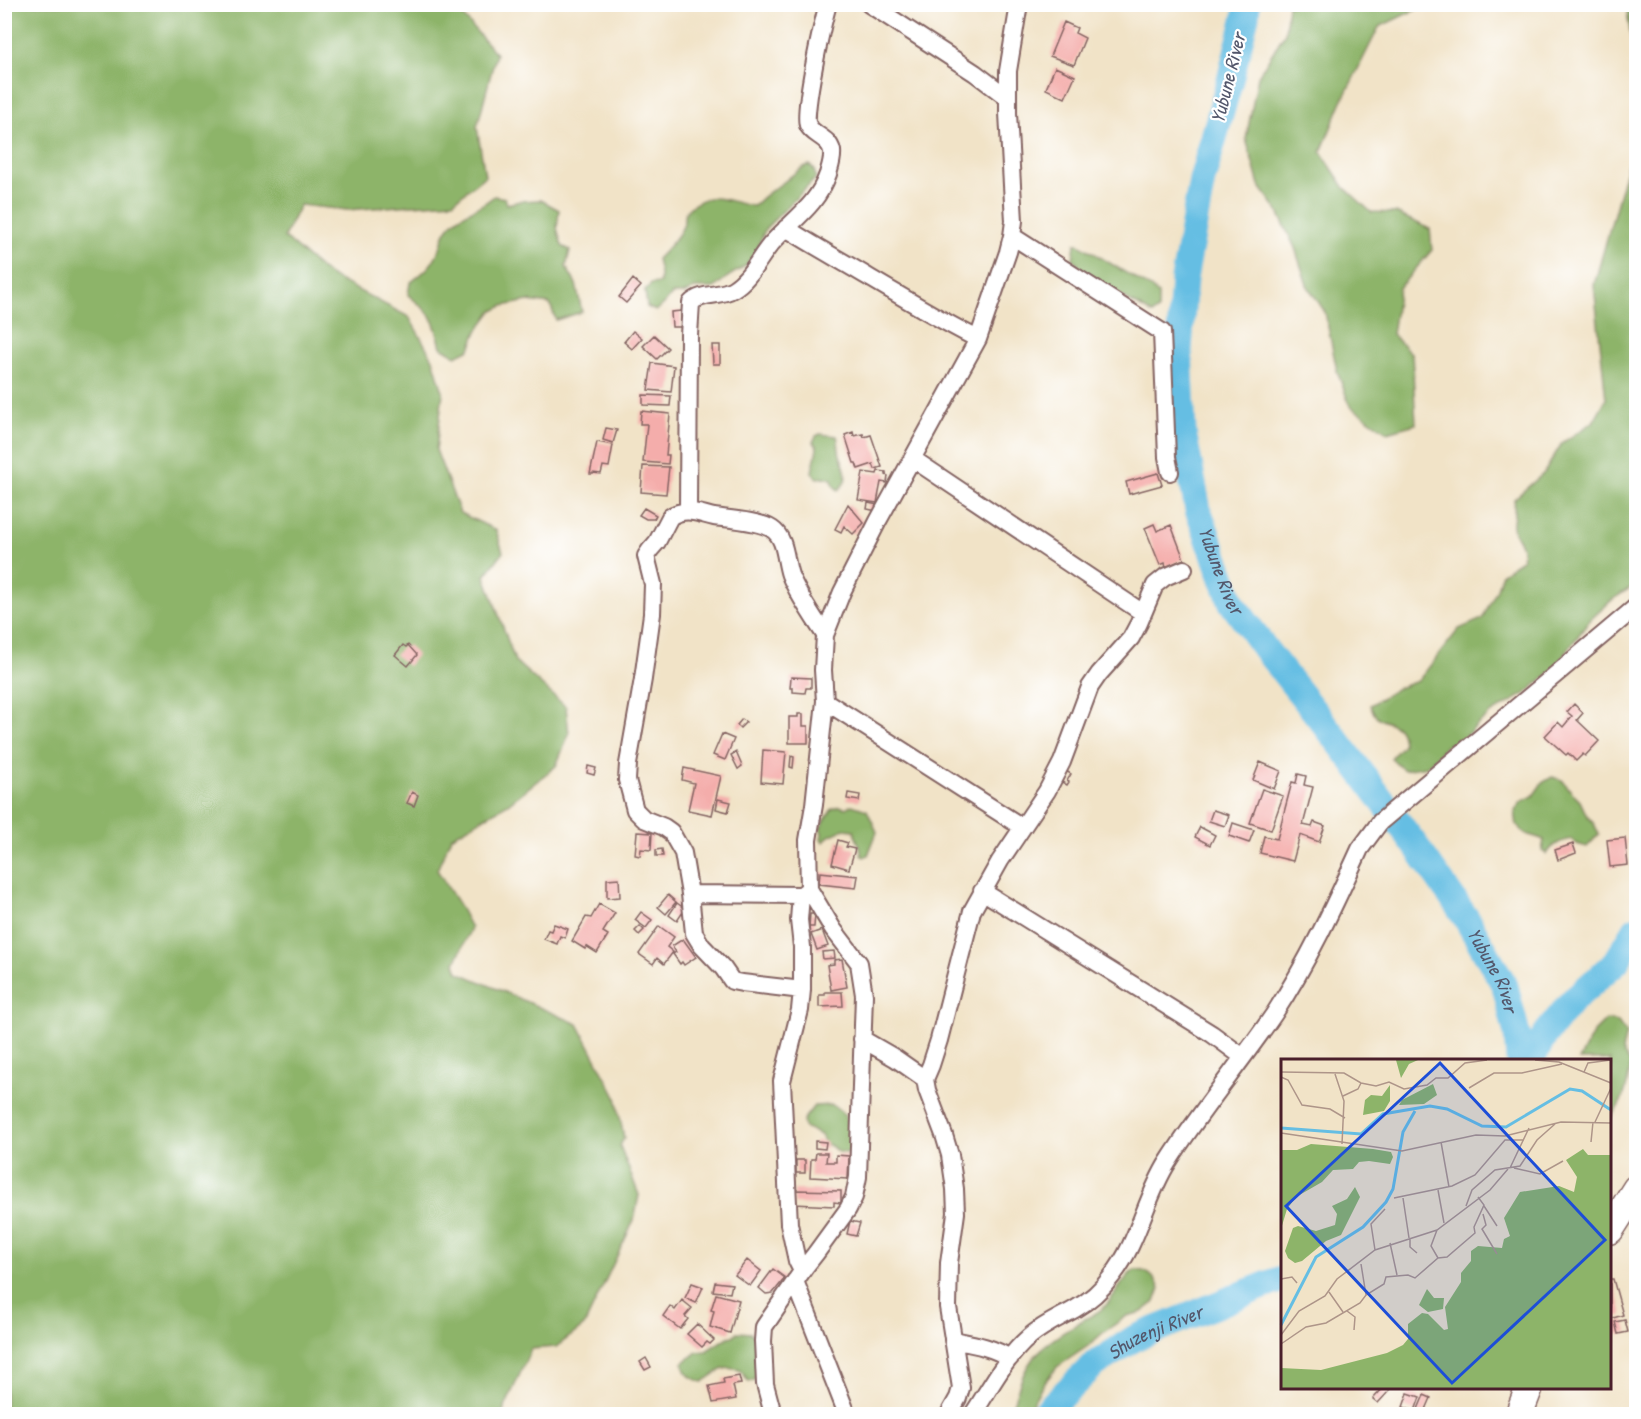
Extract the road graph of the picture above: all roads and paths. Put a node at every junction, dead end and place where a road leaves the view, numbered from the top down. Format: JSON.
{"nodes":[{"id":1,"x":828,"y":4,"type":"edge"},
{"id":2,"x":869,"y":4,"type":"edge"},
{"id":3,"x":1019,"y":4,"type":"edge"},
{"id":4,"x":1008,"y":98,"type":"junction"},
{"id":5,"x":786,"y":228,"type":"junction"},
{"id":6,"x":1012,"y":236,"type":"junction"},
{"id":7,"x":978,"y":339,"type":"junction"},
{"id":8,"x":913,"y":459,"type":"junction"},
{"id":9,"x":1170,"y":472,"type":"dead end"},
{"id":10,"x":688,"y":510,"type":"junction"},
{"id":11,"x":1184,"y":569,"type":"dead end"},
{"id":12,"x":1636,"y":607,"type":"edge"},
{"id":13,"x":1143,"y":613,"type":"junction"},
{"id":14,"x":825,"y":635,"type":"junction"},
{"id":15,"x":825,"y":701,"type":"junction"},
{"id":16,"x":1022,"y":827,"type":"junction"},
{"id":17,"x":982,"y":891,"type":"junction"},
{"id":18,"x":805,"y":892,"type":"junction"},
{"id":19,"x":690,"y":894,"type":"junction"},
{"id":20,"x":802,"y":990,"type":"junction"},
{"id":21,"x":862,"y":1039,"type":"junction"},
{"id":22,"x":1244,"y":1057,"type":"junction"},
{"id":23,"x":925,"y":1079,"type":"junction"},
{"id":24,"x":1636,"y":1190,"type":"edge"},
{"id":25,"x":1611,"y":1228,"type":"edge"},
{"id":26,"x":799,"y":1276,"type":"junction"},
{"id":27,"x":953,"y":1340,"type":"junction"},
{"id":28,"x":1010,"y":1358,"type":"junction"},
{"id":29,"x":1529,"y":1389,"type":"edge"},
{"id":30,"x":773,"y":1414,"type":"edge"},
{"id":31,"x":847,"y":1414,"type":"edge"},
{"id":32,"x":949,"y":1414,"type":"edge"},
{"id":33,"x":973,"y":1414,"type":"edge"},
{"id":34,"x":1521,"y":1414,"type":"edge"}],
"edges":[{"from":1,"to":5,"type":"street"},
{"from":2,"to":4,"type":"street"},
{"from":3,"to":4,"type":"street"},
{"from":4,"to":6,"type":"street"},
{"from":5,"to":7,"type":"street"},
{"from":5,"to":10,"type":"street"},
{"from":6,"to":7,"type":"street"},
{"from":6,"to":9,"type":"street"},
{"from":7,"to":8,"type":"street"},
{"from":8,"to":13,"type":"street"},
{"from":8,"to":14,"type":"street"},
{"from":10,"to":14,"type":"street"},
{"from":10,"to":19,"type":"street"},
{"from":11,"to":13,"type":"street"},
{"from":12,"to":22,"type":"street"},
{"from":13,"to":16,"type":"street"},
{"from":14,"to":15,"type":"street"},
{"from":15,"to":16,"type":"street"},
{"from":15,"to":18,"type":"street"},
{"from":16,"to":17,"type":"street"},
{"from":17,"to":22,"type":"street"},
{"from":17,"to":23,"type":"street"},
{"from":18,"to":19,"type":"street"},
{"from":18,"to":20,"type":"street"},
{"from":18,"to":21,"type":"street"},
{"from":19,"to":20,"type":"street"},
{"from":20,"to":26,"type":"street"},
{"from":21,"to":23,"type":"street"},
{"from":21,"to":26,"type":"street"},
{"from":22,"to":28,"type":"street"},
{"from":23,"to":27,"type":"street"},
{"from":24,"to":25,"type":"main road"},
{"from":26,"to":30,"type":"street"},
{"from":26,"to":31,"type":"street"},
{"from":27,"to":28,"type":"street"},
{"from":27,"to":32,"type":"street"},
{"from":28,"to":33,"type":"street"},
{"from":29,"to":34,"type":"main road"}]}
